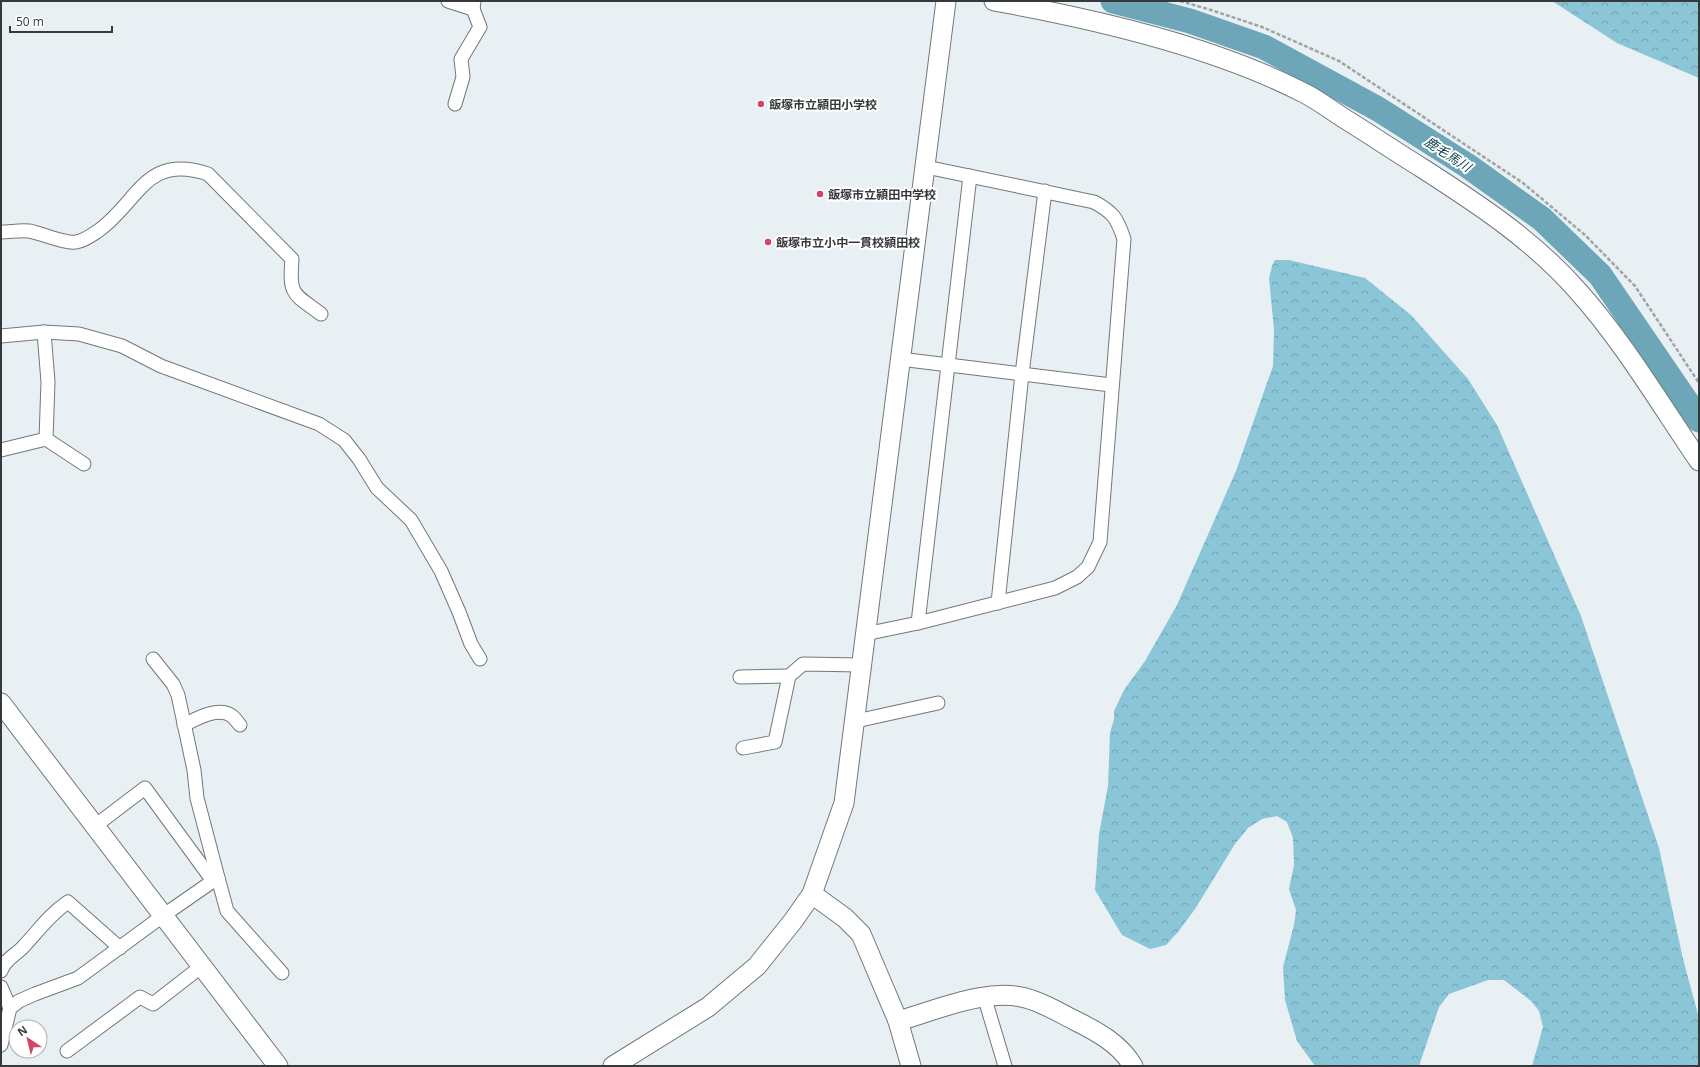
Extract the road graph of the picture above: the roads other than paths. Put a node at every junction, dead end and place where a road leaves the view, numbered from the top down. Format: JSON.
{"nodes":[{"id":1,"x":448,"y":1,"type":"edge"},
{"id":2,"x":946,"y":1,"type":"edge"},
{"id":3,"x":994,"y":1,"type":"edge"},
{"id":4,"x":474,"y":5,"type":"edge"},
{"id":5,"x":455,"y":104,"type":"dead end"},
{"id":6,"x":926,"y":167,"type":"junction"},
{"id":7,"x":970,"y":176,"type":"junction"},
{"id":8,"x":1045,"y":191,"type":"junction"},
{"id":9,"x":1,"y":232,"type":"edge"},
{"id":10,"x":321,"y":314,"type":"dead end"},
{"id":11,"x":44,"y":332,"type":"junction"},
{"id":12,"x":1,"y":336,"type":"edge"},
{"id":13,"x":900,"y":359,"type":"junction"},
{"id":14,"x":947,"y":365,"type":"junction"},
{"id":15,"x":1022,"y":374,"type":"junction"},
{"id":16,"x":1111,"y":385,"type":"junction"},
{"id":17,"x":46,"y":439,"type":"junction"},
{"id":18,"x":1,"y":450,"type":"edge"},
{"id":19,"x":1699,"y":461,"type":"edge"},
{"id":20,"x":84,"y":464,"type":"dead end"},
{"id":21,"x":998,"y":603,"type":"junction"},
{"id":22,"x":918,"y":623,"type":"junction"},
{"id":23,"x":865,"y":634,"type":"junction"},
{"id":24,"x":153,"y":659,"type":"dead end"},
{"id":25,"x":480,"y":659,"type":"dead end"},
{"id":26,"x":861,"y":665,"type":"junction"},
{"id":27,"x":740,"y":676,"type":"dead end"},
{"id":28,"x":789,"y":676,"type":"junction"},
{"id":29,"x":1,"y":703,"type":"edge"},
{"id":30,"x":938,"y":703,"type":"dead end"},
{"id":31,"x":856,"y":721,"type":"junction"},
{"id":32,"x":184,"y":725,"type":"junction"},
{"id":33,"x":240,"y":725,"type":"dead end"},
{"id":34,"x":743,"y":748,"type":"dead end"},
{"id":35,"x":95,"y":826,"type":"junction"},
{"id":36,"x":216,"y":880,"type":"junction"},
{"id":37,"x":812,"y":894,"type":"junction"},
{"id":38,"x":164,"y":914,"type":"junction"},
{"id":39,"x":120,"y":948,"type":"junction"},
{"id":40,"x":202,"y":966,"type":"junction"},
{"id":41,"x":1,"y":971,"type":"edge"},
{"id":42,"x":282,"y":973,"type":"dead end"},
{"id":43,"x":1,"y":986,"type":"edge"},
{"id":44,"x":984,"y":996,"type":"junction"},
{"id":45,"x":10,"y":1008,"type":"junction"},
{"id":46,"x":898,"y":1021,"type":"junction"},
{"id":47,"x":1,"y":1045,"type":"edge"},
{"id":48,"x":67,"y":1051,"type":"dead end"},
{"id":49,"x":278,"y":1066,"type":"edge"},
{"id":50,"x":613,"y":1066,"type":"edge"},
{"id":51,"x":911,"y":1066,"type":"edge"},
{"id":52,"x":1005,"y":1066,"type":"edge"},
{"id":53,"x":1133,"y":1066,"type":"edge"}],
"edges":[{"from":1,"to":4,"type":"street"},
{"from":2,"to":6,"type":"street"},
{"from":3,"to":19,"type":"street"},
{"from":4,"to":5,"type":"street"},
{"from":6,"to":7,"type":"street"},
{"from":6,"to":13,"type":"street"},
{"from":7,"to":8,"type":"street"},
{"from":7,"to":14,"type":"street"},
{"from":8,"to":15,"type":"street"},
{"from":8,"to":16,"type":"street"},
{"from":9,"to":10,"type":"street"},
{"from":11,"to":12,"type":"street"},
{"from":11,"to":17,"type":"street"},
{"from":11,"to":25,"type":"street"},
{"from":13,"to":14,"type":"street"},
{"from":13,"to":23,"type":"street"},
{"from":14,"to":15,"type":"street"},
{"from":14,"to":22,"type":"street"},
{"from":15,"to":16,"type":"street"},
{"from":15,"to":21,"type":"street"},
{"from":16,"to":21,"type":"street"},
{"from":17,"to":18,"type":"street"},
{"from":17,"to":20,"type":"street"},
{"from":21,"to":22,"type":"street"},
{"from":22,"to":23,"type":"street"},
{"from":23,"to":26,"type":"street"},
{"from":24,"to":32,"type":"street"},
{"from":26,"to":28,"type":"street"},
{"from":26,"to":31,"type":"street"},
{"from":27,"to":28,"type":"street"},
{"from":28,"to":34,"type":"street"},
{"from":29,"to":35,"type":"street"},
{"from":30,"to":31,"type":"street"},
{"from":31,"to":37,"type":"street"},
{"from":32,"to":33,"type":"street"},
{"from":32,"to":36,"type":"street"},
{"from":35,"to":36,"type":"street"},
{"from":35,"to":38,"type":"street"},
{"from":36,"to":38,"type":"street"},
{"from":36,"to":42,"type":"street"},
{"from":37,"to":46,"type":"street"},
{"from":37,"to":50,"type":"street"},
{"from":38,"to":39,"type":"street"},
{"from":38,"to":40,"type":"street"},
{"from":39,"to":41,"type":"street"},
{"from":39,"to":45,"type":"street"},
{"from":40,"to":48,"type":"street"},
{"from":40,"to":49,"type":"street"},
{"from":43,"to":45,"type":"street"},
{"from":44,"to":46,"type":"street"},
{"from":44,"to":52,"type":"street"},
{"from":44,"to":53,"type":"street"},
{"from":45,"to":47,"type":"street"},
{"from":46,"to":51,"type":"street"}]}
